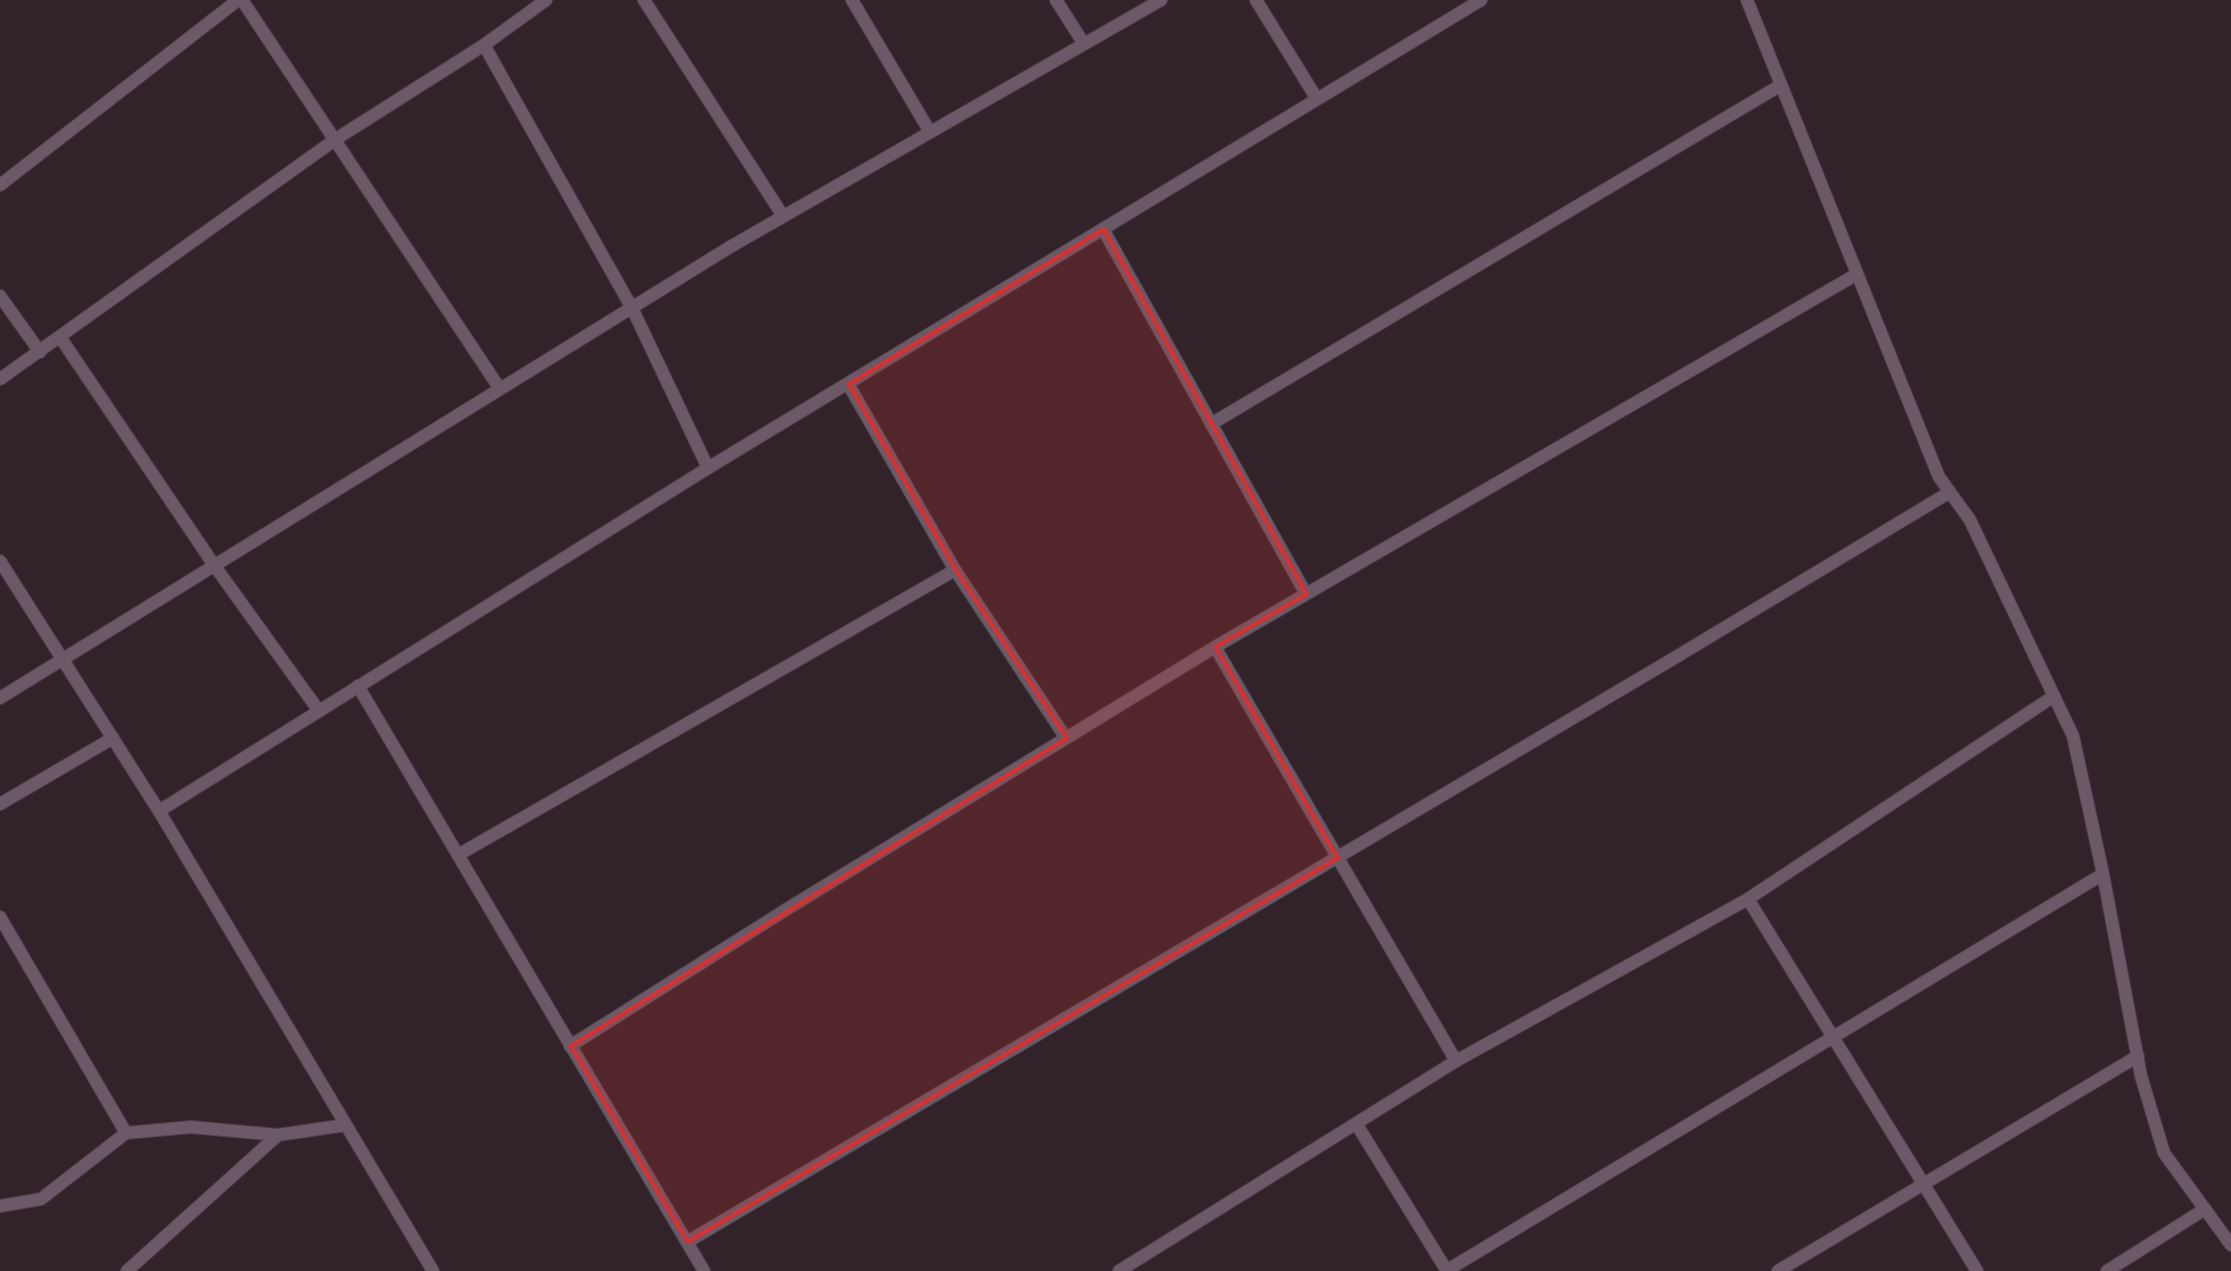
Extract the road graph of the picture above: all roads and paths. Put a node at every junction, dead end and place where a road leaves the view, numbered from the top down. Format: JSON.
{"nodes":[{"id":1,"x":240,"y":0,"type":"edge"},
{"id":2,"x":546,"y":0,"type":"edge"},
{"id":3,"x":644,"y":0,"type":"edge"},
{"id":4,"x":852,"y":0,"type":"edge"},
{"id":5,"x":1056,"y":0,"type":"edge"},
{"id":6,"x":1161,"y":0,"type":"edge"},
{"id":7,"x":1256,"y":0,"type":"edge"},
{"id":8,"x":1481,"y":0,"type":"edge"},
{"id":9,"x":1747,"y":0,"type":"edge"},
{"id":10,"x":1084,"y":44,"type":"junction"},
{"id":11,"x":484,"y":45,"type":"junction"},
{"id":12,"x":1781,"y":85,"type":"junction"},
{"id":13,"x":1317,"y":99,"type":"junction"},
{"id":14,"x":930,"y":132,"type":"junction"},
{"id":15,"x":336,"y":139,"type":"junction"},
{"id":16,"x":0,"y":185,"type":"edge"},
{"id":17,"x":783,"y":216,"type":"junction"},
{"id":18,"x":1103,"y":229,"type":"junction"},
{"id":19,"x":1857,"y":274,"type":"junction"},
{"id":20,"x":0,"y":296,"type":"edge"},
{"id":21,"x":632,"y":308,"type":"junction"},
{"id":22,"x":60,"y":338,"type":"junction"},
{"id":23,"x":40,"y":352,"type":"junction"},
{"id":24,"x":0,"y":379,"type":"edge"},
{"id":25,"x":848,"y":384,"type":"junction"},
{"id":26,"x":500,"y":389,"type":"junction"},
{"id":27,"x":1211,"y":424,"type":"junction"},
{"id":28,"x":708,"y":468,"type":"junction"},
{"id":29,"x":1950,"y":492,"type":"junction"},
{"id":30,"x":0,"y":561,"type":"edge"},
{"id":31,"x":214,"y":565,"type":"junction"},
{"id":32,"x":955,"y":570,"type":"junction"},
{"id":33,"x":1306,"y":594,"type":"junction"},
{"id":34,"x":1215,"y":647,"type":"junction"},
{"id":35,"x":62,"y":659,"type":"junction"},
{"id":36,"x":358,"y":686,"type":"junction"},
{"id":37,"x":2054,"y":696,"type":"junction"},
{"id":38,"x":0,"y":698,"type":"edge"},
{"id":39,"x":319,"y":711,"type":"junction"},
{"id":40,"x":113,"y":738,"type":"junction"},
{"id":41,"x":1066,"y":738,"type":"junction"},
{"id":42,"x":0,"y":804,"type":"edge"},
{"id":43,"x":159,"y":811,"type":"junction"},
{"id":44,"x":458,"y":855,"type":"junction"},
{"id":45,"x":1337,"y":858,"type":"junction"},
{"id":46,"x":2103,"y":874,"type":"junction"},
{"id":47,"x":1748,"y":899,"type":"junction"},
{"id":48,"x":0,"y":917,"type":"edge"},
{"id":49,"x":1834,"y":1037,"type":"junction"},
{"id":50,"x":570,"y":1046,"type":"junction"},
{"id":51,"x":2138,"y":1056,"type":"junction"},
{"id":52,"x":1456,"y":1061,"type":"junction"},
{"id":53,"x":346,"y":1125,"type":"junction"},
{"id":54,"x":1356,"y":1125,"type":"junction"},
{"id":55,"x":126,"y":1133,"type":"junction"},
{"id":56,"x":278,"y":1135,"type":"junction"},
{"id":57,"x":1924,"y":1184,"type":"junction"},
{"id":58,"x":0,"y":1206,"type":"edge"},
{"id":59,"x":2205,"y":1209,"type":"junction"},
{"id":60,"x":686,"y":1242,"type":"junction"},
{"id":61,"x":2231,"y":1245,"type":"edge"},
{"id":62,"x":699,"y":1269,"type":"edge"},
{"id":63,"x":127,"y":1271,"type":"edge"},
{"id":64,"x":433,"y":1271,"type":"edge"},
{"id":65,"x":1119,"y":1271,"type":"edge"},
{"id":66,"x":1447,"y":1271,"type":"edge"},
{"id":67,"x":1778,"y":1271,"type":"edge"},
{"id":68,"x":1977,"y":1271,"type":"edge"},
{"id":69,"x":2107,"y":1271,"type":"edge"}],
"edges":[{"from":1,"to":15,"type":"street"},
{"from":1,"to":16,"type":"street"},
{"from":2,"to":11,"type":"street"},
{"from":3,"to":17,"type":"street"},
{"from":4,"to":14,"type":"street"},
{"from":5,"to":10,"type":"street"},
{"from":6,"to":10,"type":"street"},
{"from":7,"to":13,"type":"street"},
{"from":8,"to":13,"type":"street"},
{"from":9,"to":12,"type":"street"},
{"from":10,"to":14,"type":"street"},
{"from":11,"to":15,"type":"street"},
{"from":11,"to":21,"type":"street"},
{"from":12,"to":19,"type":"street"},
{"from":12,"to":27,"type":"street"},
{"from":13,"to":18,"type":"street"},
{"from":14,"to":17,"type":"street"},
{"from":15,"to":22,"type":"street"},
{"from":15,"to":26,"type":"street"},
{"from":17,"to":21,"type":"street"},
{"from":18,"to":25,"type":"street"},
{"from":18,"to":27,"type":"street"},
{"from":19,"to":29,"type":"street"},
{"from":19,"to":33,"type":"street"},
{"from":20,"to":23,"type":"street"},
{"from":21,"to":26,"type":"street"},
{"from":21,"to":28,"type":"street"},
{"from":22,"to":23,"type":"street"},
{"from":22,"to":31,"type":"street"},
{"from":23,"to":24,"type":"street"},
{"from":25,"to":28,"type":"street"},
{"from":25,"to":32,"type":"street"},
{"from":26,"to":31,"type":"street"},
{"from":27,"to":33,"type":"street"},
{"from":28,"to":36,"type":"street"},
{"from":29,"to":37,"type":"street"},
{"from":29,"to":45,"type":"street"},
{"from":30,"to":35,"type":"street"},
{"from":31,"to":35,"type":"street"},
{"from":31,"to":39,"type":"street"},
{"from":32,"to":41,"type":"street"},
{"from":32,"to":44,"type":"street"},
{"from":33,"to":34,"type":"street"},
{"from":34,"to":41,"type":"street"},
{"from":34,"to":45,"type":"street"},
{"from":35,"to":38,"type":"street"},
{"from":35,"to":40,"type":"street"},
{"from":36,"to":39,"type":"street"},
{"from":36,"to":44,"type":"street"},
{"from":37,"to":46,"type":"street"},
{"from":37,"to":47,"type":"street"},
{"from":39,"to":43,"type":"street"},
{"from":40,"to":42,"type":"street"},
{"from":40,"to":43,"type":"street"},
{"from":41,"to":50,"type":"street"},
{"from":43,"to":53,"type":"street"},
{"from":44,"to":50,"type":"street"},
{"from":45,"to":52,"type":"street"},
{"from":45,"to":60,"type":"street"},
{"from":46,"to":49,"type":"street"},
{"from":46,"to":51,"type":"street"},
{"from":47,"to":49,"type":"street"},
{"from":47,"to":52,"type":"street"},
{"from":48,"to":55,"type":"street"},
{"from":49,"to":57,"type":"street"},
{"from":49,"to":66,"type":"street"},
{"from":50,"to":60,"type":"street"},
{"from":51,"to":57,"type":"street"},
{"from":51,"to":59,"type":"street"},
{"from":52,"to":54,"type":"street"},
{"from":53,"to":56,"type":"street"},
{"from":53,"to":64,"type":"street"},
{"from":54,"to":65,"type":"street"},
{"from":54,"to":66,"type":"street"},
{"from":55,"to":56,"type":"street"},
{"from":55,"to":58,"type":"street"},
{"from":56,"to":63,"type":"street"},
{"from":57,"to":67,"type":"street"},
{"from":57,"to":68,"type":"street"},
{"from":59,"to":61,"type":"street"},
{"from":59,"to":69,"type":"street"},
{"from":60,"to":62,"type":"street"}]}
